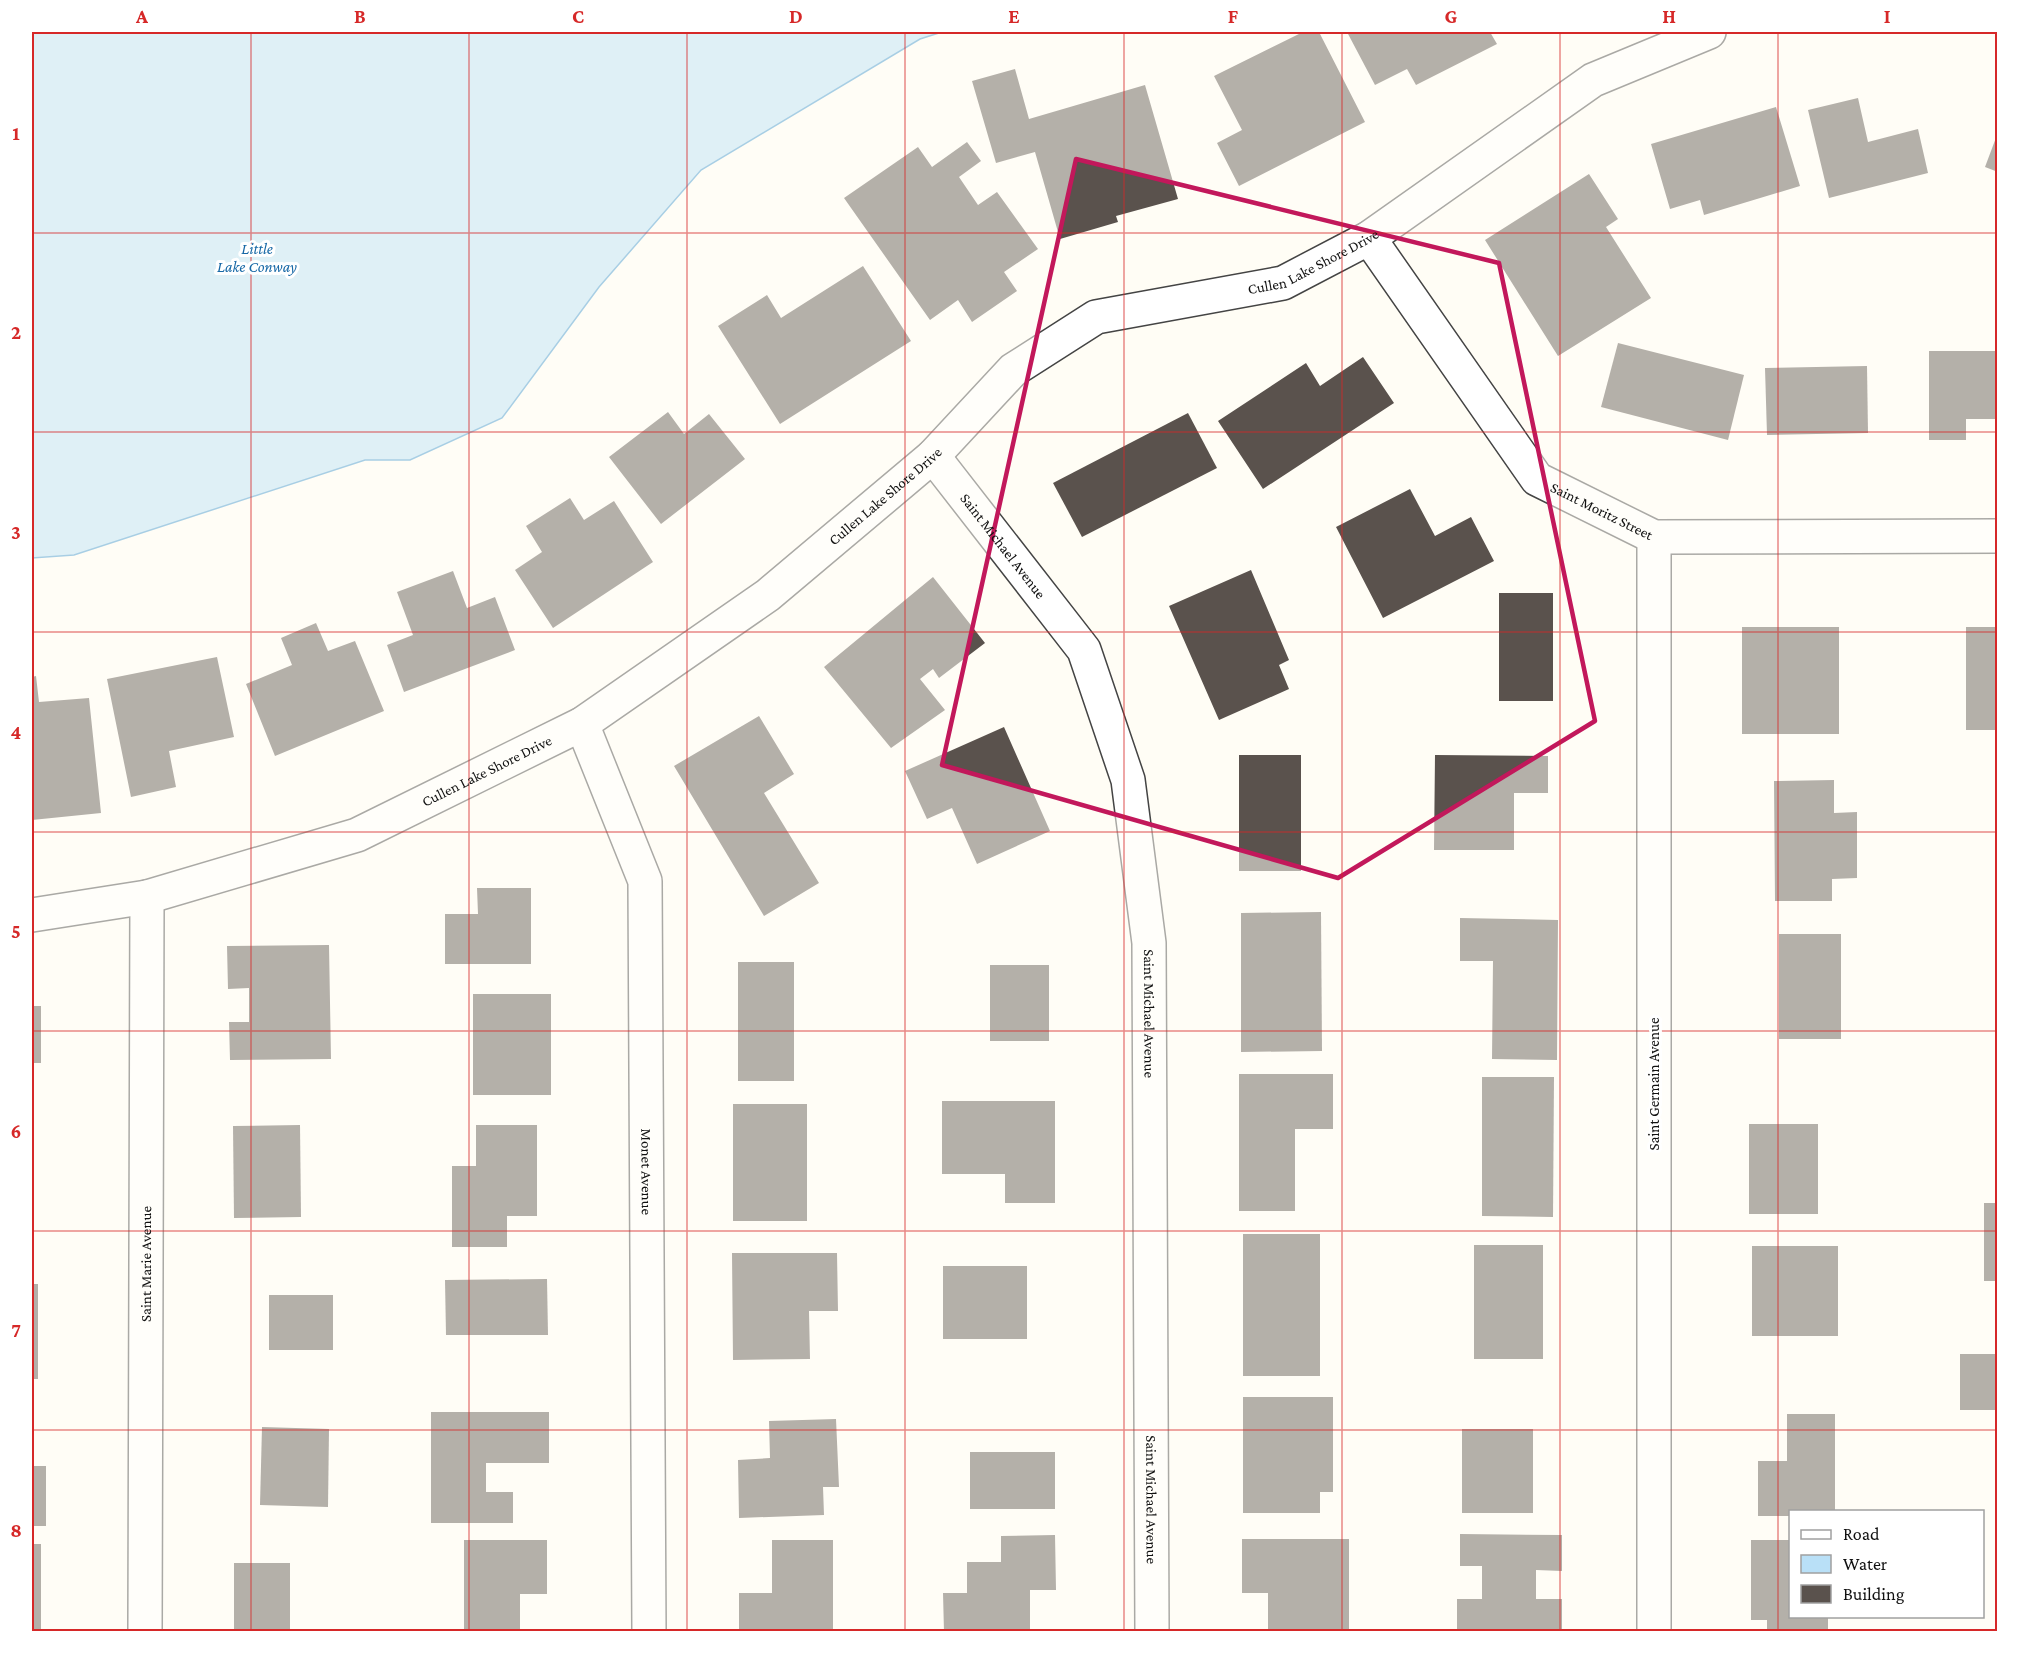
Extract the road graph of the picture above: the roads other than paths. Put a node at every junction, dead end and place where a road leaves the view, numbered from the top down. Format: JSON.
{"nodes":[{"id":1,"x":1710,"y":32,"type":"edge"},
{"id":2,"x":1369,"y":238,"type":"junction"},
{"id":3,"x":933,"y":456,"type":"junction"},
{"id":4,"x":1998,"y":536,"type":"edge"},
{"id":5,"x":1654,"y":537,"type":"junction"},
{"id":6,"x":582,"y":724,"type":"junction"},
{"id":7,"x":147,"y":897,"type":"junction"},
{"id":8,"x":32,"y":915,"type":"edge"},
{"id":9,"x":145,"y":1632,"type":"edge"},
{"id":10,"x":649,"y":1632,"type":"edge"},
{"id":11,"x":1152,"y":1632,"type":"edge"},
{"id":12,"x":1654,"y":1632,"type":"edge"}],
"edges":[{"from":1,"to":2,"type":"street","name":"Cullen Lake Shore Drive"},
{"from":2,"to":3,"type":"street","name":"Cullen Lake Shore Drive"},
{"from":2,"to":5,"type":"street","name":"Saint Moritz Street"},
{"from":3,"to":6,"type":"street","name":"Cullen Lake Shore Drive"},
{"from":3,"to":11,"type":"street","name":"Saint Michael Avenue"},
{"from":4,"to":5,"type":"street","name":"Saint Moritz Street"},
{"from":5,"to":12,"type":"street","name":"Saint Germain Avenue"},
{"from":6,"to":7,"type":"street","name":"Cullen Lake Shore Drive"},
{"from":6,"to":10,"type":"street","name":"Monet Avenue"},
{"from":7,"to":8,"type":"street","name":"Cullen Lake Shore Drive"},
{"from":7,"to":9,"type":"street","name":"Saint Marie Avenue"}]}
